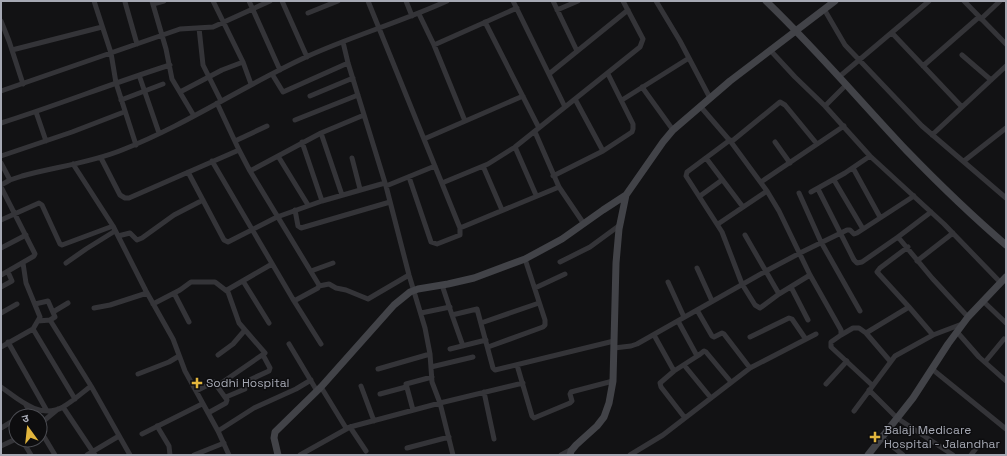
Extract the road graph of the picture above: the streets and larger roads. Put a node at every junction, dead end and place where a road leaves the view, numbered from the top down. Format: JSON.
{"nodes":[{"id":1,"x":94,"y":1,"type":"edge"},
{"id":2,"x":164,"y":1,"type":"edge"},
{"id":3,"x":213,"y":1,"type":"edge"},
{"id":4,"x":249,"y":1,"type":"edge"},
{"id":5,"x":270,"y":1,"type":"edge"},
{"id":6,"x":282,"y":1,"type":"edge"},
{"id":7,"x":338,"y":1,"type":"edge"},
{"id":8,"x":368,"y":1,"type":"edge"},
{"id":9,"x":406,"y":1,"type":"edge"},
{"id":10,"x":447,"y":1,"type":"edge"},
{"id":11,"x":513,"y":1,"type":"edge"},
{"id":12,"x":553,"y":1,"type":"edge"},
{"id":13,"x":578,"y":1,"type":"edge"},
{"id":14,"x":623,"y":1,"type":"edge"},
{"id":15,"x":656,"y":1,"type":"edge"},
{"id":16,"x":766,"y":1,"type":"edge"},
{"id":17,"x":835,"y":1,"type":"edge"},
{"id":18,"x":929,"y":1,"type":"edge"},
{"id":19,"x":964,"y":1,"type":"edge"},
{"id":20,"x":1000,"y":1,"type":"edge"},
{"id":21,"x":125,"y":2,"type":"dead end"},
{"id":22,"x":152,"y":2,"type":"edge"},
{"id":23,"x":324,"y":4,"type":"edge"},
{"id":24,"x":517,"y":8,"type":"junction"},
{"id":25,"x":252,"y":9,"type":"junction"},
{"id":26,"x":557,"y":10,"type":"junction"},
{"id":27,"x":628,"y":10,"type":"junction"},
{"id":28,"x":824,"y":10,"type":"junction"},
{"id":29,"x":308,"y":13,"type":"dead end"},
{"id":30,"x":419,"y":14,"type":"junction"},
{"id":31,"x":412,"y":16,"type":"junction"},
{"id":32,"x":980,"y":18,"type":"junction"},
{"id":33,"x":1,"y":21,"type":"edge"},
{"id":34,"x":485,"y":22,"type":"junction"},
{"id":35,"x":224,"y":23,"type":"junction"},
{"id":36,"x":102,"y":27,"type":"junction"},
{"id":37,"x":199,"y":28,"type":"junction"},
{"id":38,"x":379,"y":29,"type":"junction"},
{"id":39,"x":796,"y":30,"type":"junction"},
{"id":40,"x":892,"y":33,"type":"junction"},
{"id":41,"x":162,"y":35,"type":"junction"},
{"id":42,"x":343,"y":42,"type":"junction"},
{"id":43,"x":137,"y":44,"type":"junction"},
{"id":44,"x":1006,"y":44,"type":"edge"},
{"id":45,"x":434,"y":45,"type":"junction"},
{"id":46,"x":12,"y":50,"type":"junction"},
{"id":47,"x":770,"y":50,"type":"junction"},
{"id":48,"x":577,"y":51,"type":"junction"},
{"id":49,"x":111,"y":53,"type":"junction"},
{"id":50,"x":962,"y":55,"type":"dead end"},
{"id":51,"x":307,"y":57,"type":"junction"},
{"id":52,"x":689,"y":58,"type":"junction"},
{"id":53,"x":860,"y":60,"type":"junction"},
{"id":54,"x":243,"y":62,"type":"junction"},
{"id":55,"x":348,"y":63,"type":"junction"},
{"id":56,"x":170,"y":65,"type":"junction"},
{"id":57,"x":923,"y":66,"type":"junction"},
{"id":58,"x":1006,"y":66,"type":"edge"},
{"id":59,"x":280,"y":70,"type":"junction"},
{"id":60,"x":272,"y":74,"type":"junction"},
{"id":61,"x":549,"y":74,"type":"junction"},
{"id":62,"x":608,"y":74,"type":"junction"},
{"id":63,"x":139,"y":75,"type":"junction"},
{"id":64,"x":209,"y":77,"type":"junction"},
{"id":65,"x":839,"y":77,"type":"junction"},
{"id":66,"x":353,"y":78,"type":"junction"},
{"id":67,"x":991,"y":80,"type":"junction"},
{"id":68,"x":116,"y":83,"type":"junction"},
{"id":69,"x":23,"y":84,"type":"junction"},
{"id":70,"x":163,"y":84,"type":"dead end"},
{"id":71,"x":251,"y":84,"type":"junction"},
{"id":72,"x":846,"y":85,"type":"junction"},
{"id":73,"x":642,"y":87,"type":"junction"},
{"id":74,"x":1,"y":91,"type":"edge"},
{"id":75,"x":145,"y":91,"type":"junction"},
{"id":76,"x":180,"y":92,"type":"junction"},
{"id":77,"x":358,"y":95,"type":"junction"},
{"id":78,"x":310,"y":96,"type":"dead end"},
{"id":79,"x":523,"y":96,"type":"junction"},
{"id":80,"x":710,"y":98,"type":"junction"},
{"id":81,"x":575,"y":99,"type":"junction"},
{"id":82,"x":121,"y":100,"type":"junction"},
{"id":83,"x":622,"y":100,"type":"junction"},
{"id":84,"x":219,"y":102,"type":"junction"},
{"id":85,"x":700,"y":106,"type":"junction"},
{"id":86,"x":825,"y":106,"type":"junction"},
{"id":87,"x":565,"y":107,"type":"junction"},
{"id":88,"x":962,"y":107,"type":"junction"},
{"id":89,"x":36,"y":112,"type":"junction"},
{"id":90,"x":124,"y":112,"type":"junction"},
{"id":91,"x":364,"y":115,"type":"junction"},
{"id":92,"x":194,"y":116,"type":"junction"},
{"id":93,"x":295,"y":120,"type":"dead end"},
{"id":94,"x":465,"y":122,"type":"junction"},
{"id":95,"x":1,"y":123,"type":"edge"},
{"id":96,"x":268,"y":126,"type":"dead end"},
{"id":97,"x":844,"y":126,"type":"junction"},
{"id":98,"x":1006,"y":128,"type":"edge"},
{"id":99,"x":537,"y":130,"type":"junction"},
{"id":100,"x":674,"y":130,"type":"junction"},
{"id":101,"x":159,"y":133,"type":"junction"},
{"id":102,"x":321,"y":133,"type":"junction"},
{"id":103,"x":932,"y":134,"type":"junction"},
{"id":104,"x":424,"y":139,"type":"junction"},
{"id":105,"x":46,"y":140,"type":"junction"},
{"id":106,"x":730,"y":141,"type":"junction"},
{"id":107,"x":235,"y":142,"type":"junction"},
{"id":108,"x":302,"y":142,"type":"junction"},
{"id":109,"x":775,"y":142,"type":"dead end"},
{"id":110,"x":817,"y":144,"type":"junction"},
{"id":111,"x":136,"y":145,"type":"junction"},
{"id":112,"x":515,"y":147,"type":"junction"},
{"id":113,"x":239,"y":150,"type":"junction"},
{"id":114,"x":603,"y":151,"type":"junction"},
{"id":115,"x":1,"y":156,"type":"edge"},
{"id":116,"x":278,"y":156,"type":"junction"},
{"id":117,"x":870,"y":156,"type":"junction"},
{"id":118,"x":100,"y":158,"type":"junction"},
{"id":119,"x":352,"y":158,"type":"dead end"},
{"id":120,"x":706,"y":158,"type":"junction"},
{"id":121,"x":212,"y":161,"type":"junction"},
{"id":122,"x":964,"y":161,"type":"junction"},
{"id":123,"x":790,"y":162,"type":"junction"},
{"id":124,"x":1,"y":163,"type":"edge"},
{"id":125,"x":74,"y":164,"type":"junction"},
{"id":126,"x":435,"y":166,"type":"junction"},
{"id":127,"x":482,"y":166,"type":"junction"},
{"id":128,"x":852,"y":168,"type":"junction"},
{"id":129,"x":250,"y":171,"type":"junction"},
{"id":130,"x":188,"y":172,"type":"junction"},
{"id":131,"x":553,"y":176,"type":"junction"},
{"id":132,"x":409,"y":177,"type":"junction"},
{"id":133,"x":10,"y":180,"type":"junction"},
{"id":134,"x":722,"y":180,"type":"junction"},
{"id":135,"x":834,"y":180,"type":"junction"},
{"id":136,"x":761,"y":182,"type":"junction"},
{"id":137,"x":442,"y":183,"type":"junction"},
{"id":138,"x":385,"y":184,"type":"junction"},
{"id":139,"x":1,"y":186,"type":"edge"},
{"id":140,"x":559,"y":186,"type":"junction"},
{"id":141,"x":818,"y":188,"type":"junction"},
{"id":142,"x":360,"y":189,"type":"junction"},
{"id":143,"x":767,"y":191,"type":"junction"},
{"id":144,"x":811,"y":192,"type":"dead end"},
{"id":145,"x":799,"y":193,"type":"dead end"},
{"id":146,"x":342,"y":195,"type":"junction"},
{"id":147,"x":536,"y":195,"type":"junction"},
{"id":148,"x":626,"y":195,"type":"junction"},
{"id":149,"x":700,"y":196,"type":"junction"},
{"id":150,"x":914,"y":196,"type":"junction"},
{"id":151,"x":1006,"y":198,"type":"edge"},
{"id":152,"x":203,"y":200,"type":"junction"},
{"id":153,"x":322,"y":200,"type":"junction"},
{"id":154,"x":390,"y":202,"type":"junction"},
{"id":155,"x":308,"y":205,"type":"junction"},
{"id":156,"x":742,"y":207,"type":"junction"},
{"id":157,"x":295,"y":210,"type":"junction"},
{"id":158,"x":502,"y":210,"type":"junction"},
{"id":159,"x":931,"y":212,"type":"junction"},
{"id":160,"x":15,"y":214,"type":"junction"},
{"id":161,"x":277,"y":217,"type":"junction"},
{"id":162,"x":880,"y":217,"type":"junction"},
{"id":163,"x":1,"y":220,"type":"edge"},
{"id":164,"x":584,"y":224,"type":"junction"},
{"id":165,"x":718,"y":224,"type":"junction"},
{"id":166,"x":620,"y":225,"type":"junction"},
{"id":167,"x":112,"y":226,"type":"junction"},
{"id":168,"x":460,"y":228,"type":"junction"},
{"id":169,"x":252,"y":229,"type":"junction"},
{"id":170,"x":863,"y":229,"type":"junction"},
{"id":171,"x":840,"y":233,"type":"junction"},
{"id":172,"x":953,"y":233,"type":"junction"},
{"id":173,"x":117,"y":234,"type":"junction"},
{"id":174,"x":26,"y":235,"type":"junction"},
{"id":175,"x":745,"y":235,"type":"dead end"},
{"id":176,"x":898,"y":237,"type":"junction"},
{"id":177,"x":821,"y":242,"type":"junction"},
{"id":178,"x":1006,"y":245,"type":"edge"},
{"id":179,"x":908,"y":247,"type":"junction"},
{"id":180,"x":1,"y":248,"type":"edge"},
{"id":181,"x":800,"y":252,"type":"junction"},
{"id":182,"x":525,"y":259,"type":"junction"},
{"id":183,"x":917,"y":260,"type":"junction"},
{"id":184,"x":560,"y":262,"type":"dead end"},
{"id":185,"x":23,"y":263,"type":"junction"},
{"id":186,"x":66,"y":263,"type":"dead end"},
{"id":187,"x":333,"y":263,"type":"dead end"},
{"id":188,"x":272,"y":264,"type":"junction"},
{"id":189,"x":697,"y":268,"type":"dead end"},
{"id":190,"x":311,"y":271,"type":"junction"},
{"id":191,"x":766,"y":271,"type":"junction"},
{"id":192,"x":8,"y":272,"type":"junction"},
{"id":193,"x":565,"y":274,"type":"dead end"},
{"id":194,"x":408,"y":275,"type":"junction"},
{"id":195,"x":810,"y":275,"type":"junction"},
{"id":196,"x":1,"y":276,"type":"edge"},
{"id":197,"x":1004,"y":280,"type":"edge"},
{"id":198,"x":243,"y":281,"type":"junction"},
{"id":199,"x":668,"y":282,"type":"dead end"},
{"id":200,"x":742,"y":284,"type":"junction"},
{"id":201,"x":442,"y":285,"type":"junction"},
{"id":202,"x":319,"y":286,"type":"junction"},
{"id":203,"x":1,"y":287,"type":"edge"},
{"id":204,"x":791,"y":287,"type":"junction"},
{"id":205,"x":535,"y":288,"type":"junction"},
{"id":206,"x":227,"y":290,"type":"junction"},
{"id":207,"x":413,"y":290,"type":"junction"},
{"id":208,"x":147,"y":293,"type":"junction"},
{"id":209,"x":174,"y":293,"type":"junction"},
{"id":210,"x":779,"y":294,"type":"junction"},
{"id":211,"x":294,"y":301,"type":"junction"},
{"id":212,"x":712,"y":301,"type":"junction"},
{"id":213,"x":984,"y":302,"type":"junction"},
{"id":214,"x":68,"y":303,"type":"dead end"},
{"id":215,"x":539,"y":303,"type":"junction"},
{"id":216,"x":17,"y":304,"type":"dead end"},
{"id":217,"x":35,"y":304,"type":"junction"},
{"id":218,"x":153,"y":304,"type":"junction"},
{"id":219,"x":450,"y":307,"type":"junction"},
{"id":220,"x":909,"y":307,"type":"junction"},
{"id":221,"x":94,"y":308,"type":"dead end"},
{"id":222,"x":696,"y":310,"type":"junction"},
{"id":223,"x":860,"y":311,"type":"dead end"},
{"id":224,"x":1,"y":312,"type":"edge"},
{"id":225,"x":53,"y":312,"type":"junction"},
{"id":226,"x":421,"y":313,"type":"junction"},
{"id":227,"x":452,"y":315,"type":"junction"},
{"id":228,"x":684,"y":317,"type":"junction"},
{"id":229,"x":50,"y":320,"type":"junction"},
{"id":230,"x":808,"y":320,"type":"dead end"},
{"id":231,"x":967,"y":320,"type":"junction"},
{"id":232,"x":38,"y":321,"type":"junction"},
{"id":233,"x":678,"y":321,"type":"junction"},
{"id":234,"x":189,"y":322,"type":"dead end"},
{"id":235,"x":269,"y":323,"type":"dead end"},
{"id":236,"x":481,"y":323,"type":"junction"},
{"id":237,"x":1006,"y":324,"type":"edge"},
{"id":238,"x":33,"y":329,"type":"junction"},
{"id":239,"x":245,"y":330,"type":"junction"},
{"id":240,"x":958,"y":332,"type":"junction"},
{"id":241,"x":816,"y":334,"type":"dead end"},
{"id":242,"x":866,"y":334,"type":"junction"},
{"id":243,"x":654,"y":335,"type":"junction"},
{"id":244,"x":841,"y":335,"type":"junction"},
{"id":245,"x":932,"y":335,"type":"junction"},
{"id":246,"x":750,"y":337,"type":"dead end"},
{"id":247,"x":805,"y":338,"type":"junction"},
{"id":248,"x":1004,"y":339,"type":"dead end"},
{"id":249,"x":486,"y":340,"type":"junction"},
{"id":250,"x":8,"y":342,"type":"junction"},
{"id":251,"x":289,"y":344,"type":"dead end"},
{"id":252,"x":321,"y":344,"type":"dead end"},
{"id":253,"x":614,"y":345,"type":"junction"},
{"id":254,"x":463,"y":346,"type":"junction"},
{"id":255,"x":1,"y":347,"type":"edge"},
{"id":256,"x":488,"y":348,"type":"junction"},
{"id":257,"x":450,"y":349,"type":"dead end"},
{"id":258,"x":430,"y":354,"type":"junction"},
{"id":259,"x":699,"y":354,"type":"junction"},
{"id":260,"x":218,"y":355,"type":"dead end"},
{"id":261,"x":263,"y":355,"type":"junction"},
{"id":262,"x":179,"y":356,"type":"junction"},
{"id":263,"x":473,"y":358,"type":"dead end"},
{"id":264,"x":846,"y":361,"type":"junction"},
{"id":265,"x":890,"y":361,"type":"junction"},
{"id":266,"x":985,"y":362,"type":"junction"},
{"id":267,"x":517,"y":365,"type":"junction"},
{"id":268,"x":684,"y":365,"type":"junction"},
{"id":269,"x":431,"y":367,"type":"junction"},
{"id":270,"x":378,"y":368,"type":"dead end"},
{"id":271,"x":750,"y":368,"type":"junction"},
{"id":272,"x":932,"y":369,"type":"junction"},
{"id":273,"x":674,"y":370,"type":"junction"},
{"id":274,"x":138,"y":374,"type":"dead end"},
{"id":275,"x":432,"y":377,"type":"junction"},
{"id":276,"x":311,"y":380,"type":"junction"},
{"id":277,"x":613,"y":381,"type":"junction"},
{"id":278,"x":1006,"y":381,"type":"edge"},
{"id":279,"x":731,"y":382,"type":"junction"},
{"id":280,"x":523,"y":383,"type":"junction"},
{"id":281,"x":826,"y":384,"type":"dead end"},
{"id":282,"x":872,"y":385,"type":"junction"},
{"id":283,"x":1,"y":386,"type":"edge"},
{"id":284,"x":91,"y":386,"type":"junction"},
{"id":285,"x":217,"y":386,"type":"junction"},
{"id":286,"x":361,"y":386,"type":"dead end"},
{"id":287,"x":406,"y":387,"type":"junction"},
{"id":288,"x":319,"y":389,"type":"junction"},
{"id":289,"x":869,"y":390,"type":"junction"},
{"id":290,"x":196,"y":391,"type":"junction"},
{"id":291,"x":484,"y":392,"type":"junction"},
{"id":292,"x":380,"y":394,"type":"dead end"},
{"id":293,"x":226,"y":398,"type":"junction"},
{"id":294,"x":711,"y":398,"type":"junction"},
{"id":295,"x":75,"y":399,"type":"junction"},
{"id":296,"x":440,"y":403,"type":"junction"},
{"id":297,"x":26,"y":404,"type":"junction"},
{"id":298,"x":202,"y":404,"type":"junction"},
{"id":299,"x":63,"y":407,"type":"junction"},
{"id":300,"x":28,"y":408,"type":"edge"},
{"id":301,"x":34,"y":408,"type":"edge"},
{"id":302,"x":45,"y":408,"type":"edge"},
{"id":303,"x":58,"y":409,"type":"junction"},
{"id":304,"x":413,"y":410,"type":"junction"},
{"id":305,"x":854,"y":410,"type":"dead end"},
{"id":306,"x":48,"y":411,"type":"edge"},
{"id":307,"x":208,"y":413,"type":"junction"},
{"id":308,"x":48,"y":417,"type":"edge"},
{"id":309,"x":685,"y":418,"type":"junction"},
{"id":310,"x":897,"y":418,"type":"junction"},
{"id":311,"x":374,"y":421,"type":"junction"},
{"id":312,"x":157,"y":426,"type":"junction"},
{"id":313,"x":348,"y":428,"type":"junction"},
{"id":314,"x":1006,"y":429,"type":"edge"},
{"id":315,"x":218,"y":431,"type":"junction"},
{"id":316,"x":142,"y":434,"type":"dead end"},
{"id":317,"x":119,"y":436,"type":"junction"},
{"id":318,"x":449,"y":437,"type":"junction"},
{"id":319,"x":882,"y":438,"type":"junction"},
{"id":320,"x":494,"y":439,"type":"dead end"},
{"id":321,"x":48,"y":443,"type":"edge"},
{"id":322,"x":224,"y":443,"type":"junction"},
{"id":323,"x":980,"y":443,"type":"dead end"},
{"id":324,"x":407,"y":448,"type":"dead end"},
{"id":325,"x":366,"y":451,"type":"dead end"},
{"id":326,"x":571,"y":452,"type":"edge"},
{"id":327,"x":94,"y":453,"type":"edge"},
{"id":328,"x":55,"y":455,"type":"edge"},
{"id":329,"x":87,"y":455,"type":"edge"},
{"id":330,"x":130,"y":455,"type":"edge"},
{"id":331,"x":170,"y":455,"type":"edge"},
{"id":332,"x":194,"y":455,"type":"edge"},
{"id":333,"x":229,"y":455,"type":"edge"},
{"id":334,"x":278,"y":455,"type":"edge"},
{"id":335,"x":300,"y":455,"type":"edge"},
{"id":336,"x":453,"y":455,"type":"edge"},
{"id":337,"x":560,"y":455,"type":"edge"},
{"id":338,"x":630,"y":455,"type":"edge"},
{"id":339,"x":868,"y":455,"type":"edge"},
{"id":340,"x":903,"y":455,"type":"edge"},
{"id":341,"x":951,"y":455,"type":"edge"},
{"id":342,"x":971,"y":455,"type":"edge"}],
"edges":[{"from":1,"to":36,"type":"street"},
{"from":2,"to":22,"type":"street"},
{"from":3,"to":35,"type":"street"},
{"from":4,"to":25,"type":"street"},
{"from":5,"to":25,"type":"street"},
{"from":6,"to":51,"type":"street"},
{"from":7,"to":23,"type":"street"},
{"from":8,"to":38,"type":"street"},
{"from":9,"to":31,"type":"street"},
{"from":10,"to":30,"type":"street"},
{"from":11,"to":24,"type":"street"},
{"from":12,"to":26,"type":"street"},
{"from":13,"to":26,"type":"street"},
{"from":14,"to":27,"type":"street"},
{"from":15,"to":52,"type":"street"},
{"from":16,"to":39,"type":"street"},
{"from":17,"to":28,"type":"street"},
{"from":18,"to":40,"type":"street"},
{"from":19,"to":32,"type":"street"},
{"from":20,"to":32,"type":"street"},
{"from":21,"to":43,"type":"street"},
{"from":22,"to":41,"type":"street"},
{"from":23,"to":29,"type":"street"},
{"from":24,"to":34,"type":"street"},
{"from":24,"to":61,"type":"street"},
{"from":25,"to":35,"type":"street"},
{"from":25,"to":59,"type":"street"},
{"from":26,"to":48,"type":"street"},
{"from":27,"to":48,"type":"street"},
{"from":27,"to":62,"type":"street"},
{"from":28,"to":39,"type":"street"},
{"from":28,"to":53,"type":"street"},
{"from":30,"to":31,"type":"street"},
{"from":30,"to":45,"type":"street"},
{"from":31,"to":38,"type":"street"},
{"from":32,"to":44,"type":"street"},
{"from":32,"to":57,"type":"street"},
{"from":33,"to":46,"type":"street"},
{"from":34,"to":45,"type":"street"},
{"from":34,"to":79,"type":"street"},
{"from":35,"to":37,"type":"street"},
{"from":35,"to":54,"type":"street"},
{"from":36,"to":46,"type":"street"},
{"from":36,"to":49,"type":"street"},
{"from":37,"to":41,"type":"street"},
{"from":37,"to":64,"type":"street"},
{"from":38,"to":42,"type":"street"},
{"from":38,"to":104,"type":"street"},
{"from":39,"to":47,"type":"street"},
{"from":39,"to":65,"type":"street"},
{"from":40,"to":53,"type":"street"},
{"from":40,"to":57,"type":"street"},
{"from":41,"to":43,"type":"street"},
{"from":41,"to":56,"type":"street"},
{"from":42,"to":51,"type":"street"},
{"from":42,"to":55,"type":"street"},
{"from":43,"to":49,"type":"street"},
{"from":45,"to":94,"type":"street"},
{"from":46,"to":69,"type":"street"},
{"from":47,"to":80,"type":"street"},
{"from":47,"to":86,"type":"street"},
{"from":48,"to":61,"type":"street"},
{"from":49,"to":68,"type":"street"},
{"from":49,"to":69,"type":"street"},
{"from":50,"to":67,"type":"street"},
{"from":51,"to":59,"type":"street"},
{"from":52,"to":73,"type":"street"},
{"from":52,"to":80,"type":"street"},
{"from":53,"to":65,"type":"street"},
{"from":53,"to":103,"type":"street"},
{"from":54,"to":64,"type":"street"},
{"from":54,"to":71,"type":"street"},
{"from":55,"to":60,"type":"street"},
{"from":55,"to":66,"type":"street"},
{"from":56,"to":63,"type":"street"},
{"from":56,"to":76,"type":"street"},
{"from":57,"to":88,"type":"street"},
{"from":58,"to":67,"type":"street"},
{"from":59,"to":60,"type":"street"},
{"from":60,"to":71,"type":"street"},
{"from":61,"to":87,"type":"street"},
{"from":62,"to":81,"type":"street"},
{"from":62,"to":83,"type":"street"},
{"from":63,"to":68,"type":"street"},
{"from":63,"to":75,"type":"street"},
{"from":64,"to":76,"type":"street"},
{"from":64,"to":84,"type":"street"},
{"from":65,"to":72,"type":"street"},
{"from":66,"to":77,"type":"street"},
{"from":66,"to":78,"type":"street"},
{"from":67,"to":88,"type":"street"},
{"from":68,"to":82,"type":"street"},
{"from":68,"to":89,"type":"street"},
{"from":69,"to":74,"type":"street"},
{"from":70,"to":75,"type":"street"},
{"from":71,"to":84,"type":"street"},
{"from":72,"to":86,"type":"street"},
{"from":72,"to":178,"type":"street"},
{"from":73,"to":83,"type":"street"},
{"from":73,"to":100,"type":"street"},
{"from":75,"to":82,"type":"street"},
{"from":75,"to":101,"type":"street"},
{"from":76,"to":92,"type":"street"},
{"from":77,"to":91,"type":"street"},
{"from":77,"to":93,"type":"street"},
{"from":79,"to":94,"type":"street"},
{"from":79,"to":99,"type":"street"},
{"from":80,"to":85,"type":"street"},
{"from":81,"to":87,"type":"street"},
{"from":81,"to":114,"type":"street"},
{"from":82,"to":90,"type":"street"},
{"from":83,"to":114,"type":"street"},
{"from":84,"to":92,"type":"street"},
{"from":84,"to":107,"type":"street"},
{"from":85,"to":100,"type":"street"},
{"from":85,"to":106,"type":"street"},
{"from":86,"to":97,"type":"street"},
{"from":87,"to":99,"type":"street"},
{"from":88,"to":103,"type":"street"},
{"from":89,"to":95,"type":"street"},
{"from":89,"to":105,"type":"street"},
{"from":90,"to":105,"type":"street"},
{"from":90,"to":111,"type":"street"},
{"from":91,"to":102,"type":"street"},
{"from":91,"to":138,"type":"street"},
{"from":92,"to":101,"type":"street"},
{"from":94,"to":104,"type":"street"},
{"from":96,"to":107,"type":"street"},
{"from":97,"to":110,"type":"street"},
{"from":97,"to":117,"type":"street"},
{"from":98,"to":122,"type":"street"},
{"from":99,"to":112,"type":"street"},
{"from":99,"to":131,"type":"street"},
{"from":100,"to":148,"type":"street"},
{"from":101,"to":111,"type":"street"},
{"from":102,"to":108,"type":"street"},
{"from":102,"to":146,"type":"street"},
{"from":103,"to":122,"type":"street"},
{"from":104,"to":126,"type":"street"},
{"from":105,"to":115,"type":"street"},
{"from":106,"to":110,"type":"street"},
{"from":106,"to":120,"type":"street"},
{"from":106,"to":136,"type":"street"},
{"from":107,"to":113,"type":"street"},
{"from":108,"to":116,"type":"street"},
{"from":108,"to":153,"type":"street"},
{"from":109,"to":123,"type":"street"},
{"from":110,"to":123,"type":"street"},
{"from":111,"to":118,"type":"street"},
{"from":112,"to":127,"type":"street"},
{"from":112,"to":147,"type":"street"},
{"from":113,"to":121,"type":"street"},
{"from":113,"to":129,"type":"street"},
{"from":114,"to":131,"type":"street"},
{"from":116,"to":129,"type":"street"},
{"from":116,"to":155,"type":"street"},
{"from":117,"to":128,"type":"street"},
{"from":117,"to":150,"type":"street"},
{"from":118,"to":125,"type":"street"},
{"from":118,"to":130,"type":"street"},
{"from":119,"to":142,"type":"street"},
{"from":120,"to":134,"type":"street"},
{"from":120,"to":149,"type":"street"},
{"from":121,"to":130,"type":"street"},
{"from":121,"to":169,"type":"street"},
{"from":122,"to":151,"type":"street"},
{"from":123,"to":136,"type":"street"},
{"from":124,"to":133,"type":"street"},
{"from":125,"to":133,"type":"street"},
{"from":125,"to":167,"type":"street"},
{"from":126,"to":132,"type":"street"},
{"from":126,"to":137,"type":"street"},
{"from":127,"to":137,"type":"street"},
{"from":127,"to":158,"type":"street"},
{"from":128,"to":135,"type":"street"},
{"from":128,"to":162,"type":"street"},
{"from":129,"to":161,"type":"street"},
{"from":130,"to":152,"type":"street"},
{"from":131,"to":140,"type":"street"},
{"from":132,"to":138,"type":"street"},
{"from":132,"to":168,"type":"street"},
{"from":133,"to":139,"type":"street"},
{"from":134,"to":149,"type":"street"},
{"from":134,"to":156,"type":"street"},
{"from":135,"to":141,"type":"street"},
{"from":135,"to":170,"type":"street"},
{"from":136,"to":143,"type":"street"},
{"from":137,"to":168,"type":"street"},
{"from":138,"to":142,"type":"street"},
{"from":138,"to":154,"type":"street"},
{"from":139,"to":160,"type":"street"},
{"from":140,"to":147,"type":"street"},
{"from":140,"to":164,"type":"street"},
{"from":141,"to":144,"type":"street"},
{"from":141,"to":171,"type":"street"},
{"from":142,"to":146,"type":"street"},
{"from":143,"to":156,"type":"street"},
{"from":143,"to":181,"type":"street"},
{"from":145,"to":177,"type":"street"},
{"from":146,"to":153,"type":"street"},
{"from":147,"to":158,"type":"street"},
{"from":148,"to":164,"type":"street"},
{"from":148,"to":166,"type":"street"},
{"from":149,"to":165,"type":"street"},
{"from":150,"to":159,"type":"street"},
{"from":150,"to":162,"type":"street"},
{"from":152,"to":169,"type":"street"},
{"from":152,"to":173,"type":"street"},
{"from":153,"to":155,"type":"street"},
{"from":154,"to":157,"type":"street"},
{"from":154,"to":194,"type":"street"},
{"from":155,"to":157,"type":"street"},
{"from":156,"to":165,"type":"street"},
{"from":157,"to":161,"type":"street"},
{"from":158,"to":168,"type":"street"},
{"from":159,"to":172,"type":"street"},
{"from":159,"to":176,"type":"street"},
{"from":160,"to":163,"type":"street"},
{"from":160,"to":167,"type":"street"},
{"from":160,"to":174,"type":"street"},
{"from":161,"to":169,"type":"street"},
{"from":161,"to":190,"type":"street"},
{"from":162,"to":170,"type":"street"},
{"from":164,"to":182,"type":"street"},
{"from":165,"to":200,"type":"street"},
{"from":166,"to":184,"type":"street"},
{"from":166,"to":253,"type":"street"},
{"from":167,"to":173,"type":"street"},
{"from":169,"to":188,"type":"street"},
{"from":170,"to":171,"type":"street"},
{"from":171,"to":176,"type":"street"},
{"from":171,"to":177,"type":"street"},
{"from":172,"to":183,"type":"street"},
{"from":172,"to":197,"type":"street"},
{"from":173,"to":186,"type":"street"},
{"from":173,"to":208,"type":"street"},
{"from":174,"to":180,"type":"street"},
{"from":174,"to":185,"type":"street"},
{"from":175,"to":191,"type":"street"},
{"from":176,"to":179,"type":"street"},
{"from":177,"to":181,"type":"street"},
{"from":177,"to":223,"type":"street"},
{"from":179,"to":183,"type":"street"},
{"from":179,"to":220,"type":"street"},
{"from":181,"to":191,"type":"street"},
{"from":181,"to":195,"type":"street"},
{"from":182,"to":201,"type":"street"},
{"from":182,"to":205,"type":"street"},
{"from":183,"to":231,"type":"street"},
{"from":185,"to":192,"type":"street"},
{"from":185,"to":217,"type":"street"},
{"from":187,"to":190,"type":"street"},
{"from":188,"to":198,"type":"street"},
{"from":188,"to":211,"type":"street"},
{"from":189,"to":212,"type":"street"},
{"from":190,"to":202,"type":"street"},
{"from":191,"to":200,"type":"street"},
{"from":191,"to":210,"type":"street"},
{"from":192,"to":196,"type":"street"},
{"from":192,"to":203,"type":"street"},
{"from":193,"to":205,"type":"street"},
{"from":194,"to":202,"type":"street"},
{"from":194,"to":207,"type":"street"},
{"from":195,"to":204,"type":"street"},
{"from":195,"to":244,"type":"street"},
{"from":197,"to":213,"type":"street"},
{"from":198,"to":206,"type":"street"},
{"from":198,"to":235,"type":"street"},
{"from":199,"to":228,"type":"street"},
{"from":200,"to":210,"type":"street"},
{"from":200,"to":212,"type":"street"},
{"from":201,"to":207,"type":"street"},
{"from":201,"to":219,"type":"street"},
{"from":202,"to":211,"type":"street"},
{"from":204,"to":210,"type":"street"},
{"from":204,"to":230,"type":"street"},
{"from":205,"to":215,"type":"street"},
{"from":206,"to":209,"type":"street"},
{"from":206,"to":239,"type":"street"},
{"from":207,"to":226,"type":"street"},
{"from":207,"to":288,"type":"street"},
{"from":208,"to":218,"type":"street"},
{"from":208,"to":221,"type":"street"},
{"from":209,"to":218,"type":"street"},
{"from":209,"to":234,"type":"street"},
{"from":211,"to":252,"type":"street"},
{"from":212,"to":222,"type":"street"},
{"from":213,"to":231,"type":"street"},
{"from":213,"to":237,"type":"street"},
{"from":214,"to":225,"type":"street"},
{"from":215,"to":236,"type":"street"},
{"from":215,"to":256,"type":"street"},
{"from":216,"to":224,"type":"street"},
{"from":217,"to":225,"type":"street"},
{"from":217,"to":232,"type":"street"},
{"from":218,"to":262,"type":"street"},
{"from":219,"to":226,"type":"street"},
{"from":219,"to":227,"type":"street"},
{"from":220,"to":242,"type":"street"},
{"from":220,"to":245,"type":"street"},
{"from":222,"to":228,"type":"street"},
{"from":222,"to":271,"type":"street"},
{"from":225,"to":229,"type":"street"},
{"from":226,"to":258,"type":"street"},
{"from":227,"to":236,"type":"street"},
{"from":227,"to":254,"type":"street"},
{"from":228,"to":233,"type":"street"},
{"from":229,"to":232,"type":"street"},
{"from":229,"to":284,"type":"street"},
{"from":231,"to":240,"type":"street"},
{"from":231,"to":245,"type":"street"},
{"from":232,"to":238,"type":"street"},
{"from":233,"to":243,"type":"street"},
{"from":233,"to":259,"type":"street"},
{"from":236,"to":249,"type":"street"},
{"from":238,"to":250,"type":"street"},
{"from":238,"to":295,"type":"street"},
{"from":239,"to":260,"type":"street"},
{"from":239,"to":261,"type":"street"},
{"from":240,"to":266,"type":"street"},
{"from":240,"to":272,"type":"street"},
{"from":241,"to":247,"type":"street"},
{"from":242,"to":244,"type":"street"},
{"from":242,"to":265,"type":"street"},
{"from":243,"to":253,"type":"street"},
{"from":243,"to":273,"type":"street"},
{"from":244,"to":264,"type":"street"},
{"from":245,"to":265,"type":"street"},
{"from":246,"to":247,"type":"street"},
{"from":247,"to":271,"type":"street"},
{"from":248,"to":266,"type":"street"},
{"from":249,"to":254,"type":"street"},
{"from":249,"to":256,"type":"street"},
{"from":250,"to":255,"type":"street"},
{"from":250,"to":302,"type":"street"},
{"from":251,"to":276,"type":"street"},
{"from":253,"to":267,"type":"street"},
{"from":253,"to":277,"type":"street"},
{"from":254,"to":257,"type":"street"},
{"from":256,"to":267,"type":"street"},
{"from":258,"to":269,"type":"street"},
{"from":258,"to":270,"type":"street"},
{"from":259,"to":268,"type":"street"},
{"from":259,"to":279,"type":"street"},
{"from":261,"to":285,"type":"street"},
{"from":261,"to":293,"type":"street"},
{"from":262,"to":274,"type":"street"},
{"from":262,"to":290,"type":"street"},
{"from":263,"to":269,"type":"street"},
{"from":264,"to":281,"type":"street"},
{"from":264,"to":282,"type":"street"},
{"from":265,"to":282,"type":"street"},
{"from":266,"to":278,"type":"street"},
{"from":267,"to":280,"type":"street"},
{"from":268,"to":273,"type":"street"},
{"from":268,"to":294,"type":"street"},
{"from":269,"to":275,"type":"street"},
{"from":271,"to":279,"type":"street"},
{"from":272,"to":310,"type":"street"},
{"from":272,"to":314,"type":"street"},
{"from":273,"to":309,"type":"street"},
{"from":275,"to":287,"type":"street"},
{"from":275,"to":296,"type":"street"},
{"from":276,"to":288,"type":"street"},
{"from":276,"to":315,"type":"street"},
{"from":277,"to":280,"type":"street"},
{"from":277,"to":326,"type":"street"},
{"from":279,"to":294,"type":"street"},
{"from":280,"to":291,"type":"street"},
{"from":282,"to":289,"type":"street"},
{"from":283,"to":297,"type":"street"},
{"from":284,"to":295,"type":"street"},
{"from":284,"to":317,"type":"street"},
{"from":285,"to":290,"type":"street"},
{"from":285,"to":293,"type":"street"},
{"from":286,"to":311,"type":"street"},
{"from":287,"to":292,"type":"street"},
{"from":287,"to":304,"type":"street"},
{"from":288,"to":313,"type":"street"},
{"from":288,"to":334,"type":"street"},
{"from":289,"to":305,"type":"street"},
{"from":289,"to":310,"type":"street"},
{"from":290,"to":298,"type":"street"},
{"from":291,"to":296,"type":"street"},
{"from":291,"to":320,"type":"street"},
{"from":293,"to":307,"type":"street"},
{"from":294,"to":309,"type":"street"},
{"from":295,"to":299,"type":"street"},
{"from":296,"to":304,"type":"street"},
{"from":296,"to":318,"type":"street"},
{"from":297,"to":300,"type":"street"},
{"from":297,"to":301,"type":"street"},
{"from":298,"to":307,"type":"street"},
{"from":298,"to":312,"type":"street"},
{"from":299,"to":303,"type":"street"},
{"from":299,"to":327,"type":"street"},
{"from":303,"to":306,"type":"street"},
{"from":303,"to":308,"type":"street"},
{"from":304,"to":311,"type":"street"},
{"from":307,"to":315,"type":"street"},
{"from":309,"to":338,"type":"street"},
{"from":310,"to":319,"type":"street"},
{"from":310,"to":341,"type":"street"},
{"from":311,"to":313,"type":"street"},
{"from":312,"to":316,"type":"street"},
{"from":312,"to":331,"type":"street"},
{"from":313,"to":325,"type":"street"},
{"from":313,"to":335,"type":"street"},
{"from":315,"to":322,"type":"street"},
{"from":317,"to":327,"type":"street"},
{"from":317,"to":330,"type":"street"},
{"from":318,"to":324,"type":"street"},
{"from":318,"to":336,"type":"street"},
{"from":319,"to":339,"type":"street"},
{"from":319,"to":340,"type":"street"},
{"from":321,"to":328,"type":"street"},
{"from":322,"to":332,"type":"street"},
{"from":322,"to":333,"type":"street"},
{"from":323,"to":342,"type":"street"},
{"from":326,"to":337,"type":"street"},
{"from":327,"to":329,"type":"street"}]}
